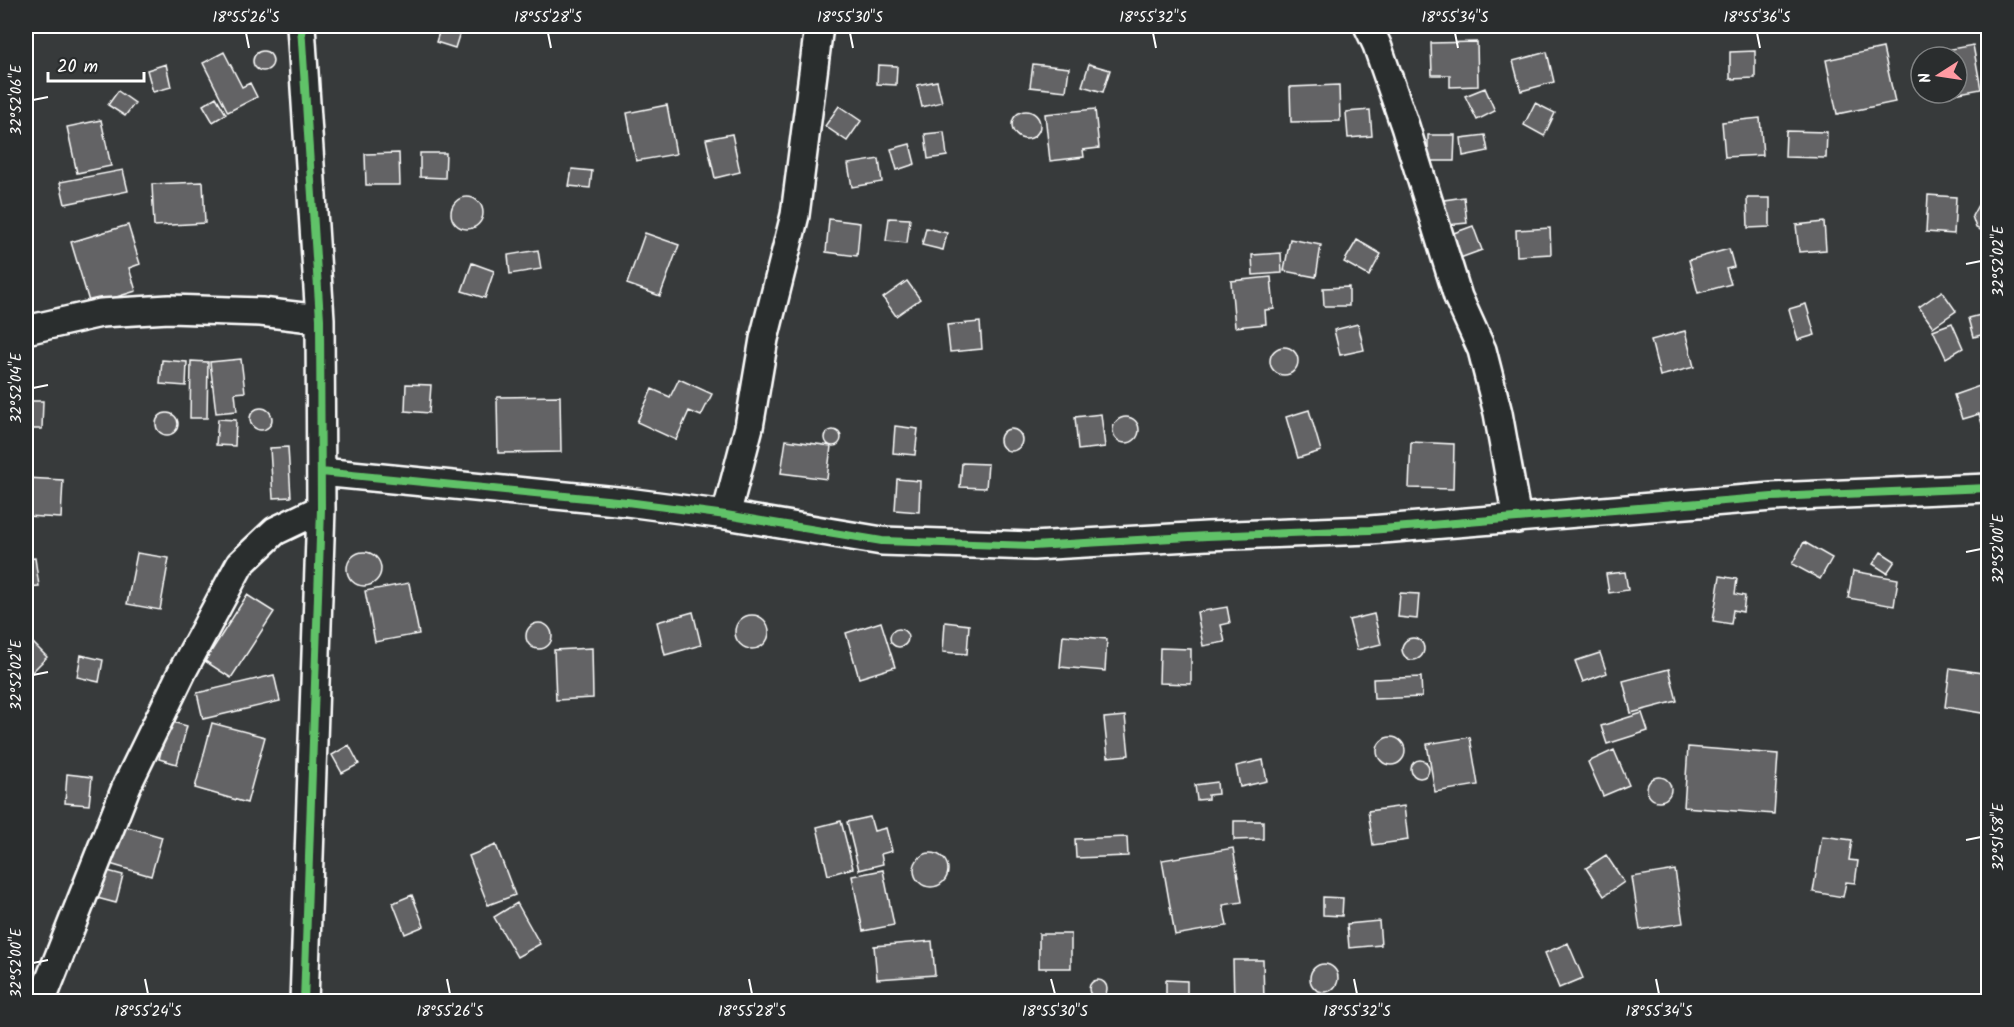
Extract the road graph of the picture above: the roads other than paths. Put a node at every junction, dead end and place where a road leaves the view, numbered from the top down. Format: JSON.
{"nodes":[{"id":1,"x":300,"y":26,"type":"edge"},
{"id":2,"x":819,"y":26,"type":"edge"},
{"id":3,"x":1368,"y":26,"type":"edge"},
{"id":4,"x":320,"y":319,"type":"junction"},
{"id":5,"x":26,"y":330,"type":"edge"},
{"id":6,"x":321,"y":472,"type":"junction"},
{"id":7,"x":1989,"y":488,"type":"edge"},
{"id":8,"x":321,"y":509,"type":"junction"},
{"id":9,"x":726,"y":515,"type":"junction"},
{"id":10,"x":1517,"y":519,"type":"junction"},
{"id":11,"x":41,"y":1002,"type":"edge"},
{"id":12,"x":304,"y":1002,"type":"edge"}],
"edges":[{"from":1,"to":4,"type":"street"},
{"from":2,"to":9,"type":"street"},
{"from":3,"to":10,"type":"street"},
{"from":4,"to":5,"type":"street"},
{"from":4,"to":6,"type":"street"},
{"from":6,"to":8,"type":"street"},
{"from":6,"to":9,"type":"street"},
{"from":7,"to":10,"type":"street"},
{"from":8,"to":11,"type":"street"},
{"from":8,"to":12,"type":"street"},
{"from":9,"to":10,"type":"street"}]}
